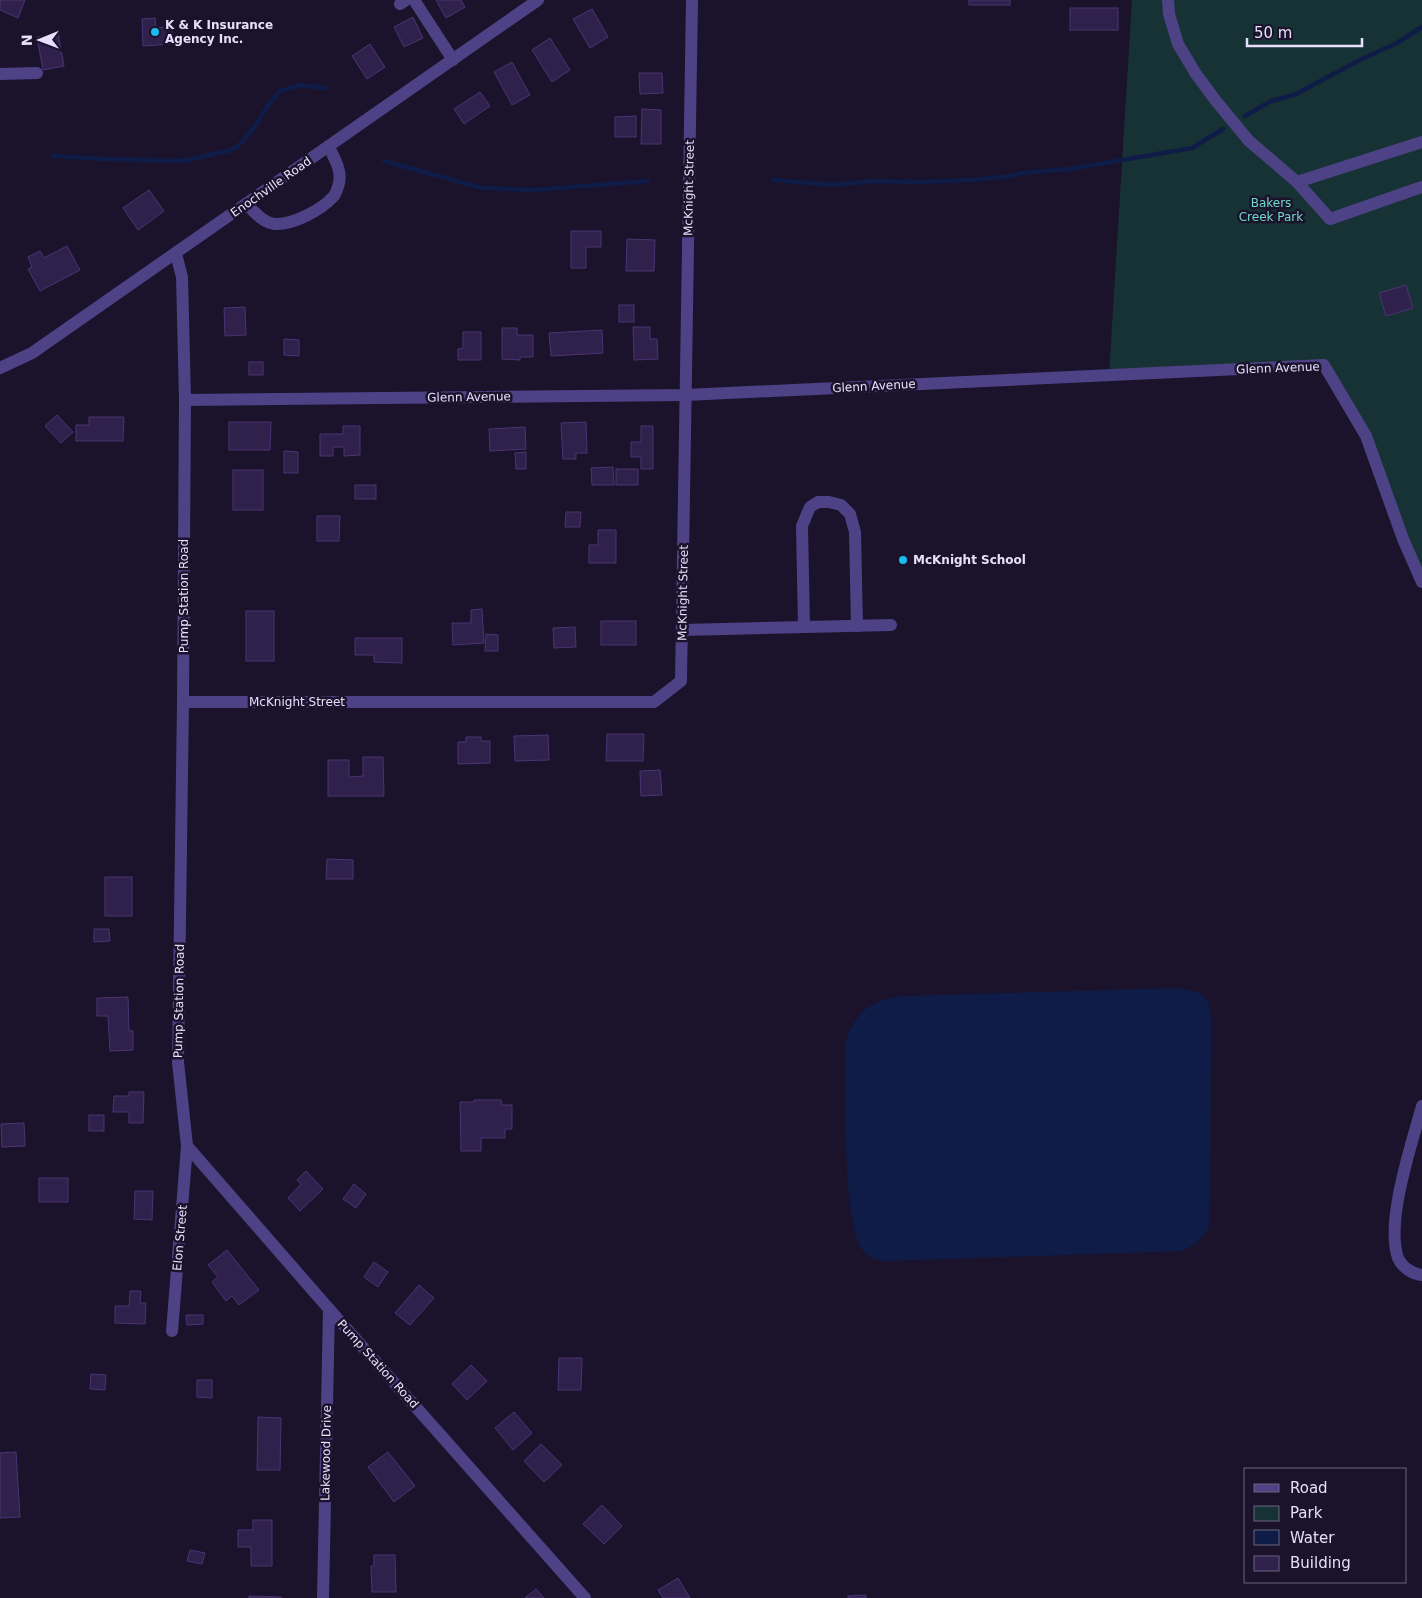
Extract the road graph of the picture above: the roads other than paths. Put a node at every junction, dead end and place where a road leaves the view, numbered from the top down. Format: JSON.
{"nodes":[{"id":1,"x":414,"y":0,"type":"edge"},
{"id":2,"x":538,"y":0,"type":"edge"},
{"id":3,"x":692,"y":0,"type":"edge"},
{"id":4,"x":1168,"y":0,"type":"edge"},
{"id":5,"x":452,"y":60,"type":"junction"},
{"id":6,"x":0,"y":74,"type":"edge"},
{"id":7,"x":37,"y":74,"type":"dead end"},
{"id":8,"x":1422,"y":142,"type":"edge"},
{"id":9,"x":329,"y":146,"type":"junction"},
{"id":10,"x":1297,"y":182,"type":"junction"},
{"id":11,"x":1422,"y":187,"type":"edge"},
{"id":12,"x":246,"y":205,"type":"junction"},
{"id":13,"x":176,"y":254,"type":"junction"},
{"id":14,"x":0,"y":368,"type":"edge"},
{"id":15,"x":686,"y":395,"type":"junction"},
{"id":16,"x":185,"y":400,"type":"junction"},
{"id":17,"x":1422,"y":582,"type":"edge"},
{"id":18,"x":891,"y":625,"type":"dead end"},
{"id":19,"x":856,"y":626,"type":"junction"},
{"id":20,"x":804,"y":627,"type":"junction"},
{"id":21,"x":682,"y":630,"type":"junction"},
{"id":22,"x":183,"y":702,"type":"junction"},
{"id":23,"x":1422,"y":1106,"type":"edge"},
{"id":24,"x":187,"y":1146,"type":"junction"},
{"id":25,"x":1422,"y":1275,"type":"edge"},
{"id":26,"x":329,"y":1309,"type":"junction"},
{"id":27,"x":172,"y":1331,"type":"dead end"},
{"id":28,"x":323,"y":1598,"type":"edge"},
{"id":29,"x":585,"y":1598,"type":"edge"}],
"edges":[{"from":1,"to":5,"type":"street"},
{"from":2,"to":5,"type":"street","name":"Enochville Road"},
{"from":3,"to":15,"type":"street","name":"McKnight Street"},
{"from":4,"to":10,"type":"street"},
{"from":5,"to":9,"type":"street","name":"Enochville Road"},
{"from":6,"to":7,"type":"street"},
{"from":8,"to":10,"type":"street"},
{"from":9,"to":12,"type":"street","name":"Enochville Road"},
{"from":9,"to":12,"type":"street"},
{"from":10,"to":11,"type":"street"},
{"from":12,"to":13,"type":"street","name":"Enochville Road"},
{"from":13,"to":14,"type":"street","name":"Enochville Road"},
{"from":13,"to":16,"type":"street","name":"Pump Station Road"},
{"from":15,"to":16,"type":"street","name":"Glenn Avenue"},
{"from":15,"to":17,"type":"street","name":"Glenn Avenue"},
{"from":15,"to":21,"type":"street","name":"McKnight Street"},
{"from":16,"to":22,"type":"street","name":"Pump Station Road"},
{"from":18,"to":19,"type":"street"},
{"from":19,"to":20,"type":"street"},
{"from":19,"to":20,"type":"street"},
{"from":20,"to":21,"type":"street"},
{"from":21,"to":22,"type":"street","name":"McKnight Street"},
{"from":22,"to":24,"type":"street","name":"Pump Station Road"},
{"from":23,"to":25,"type":"street"},
{"from":24,"to":26,"type":"street","name":"Pump Station Road"},
{"from":24,"to":27,"type":"street","name":"Elon Street"},
{"from":26,"to":28,"type":"street","name":"Lakewood Drive"},
{"from":26,"to":29,"type":"street","name":"Pump Station Road"}]}
